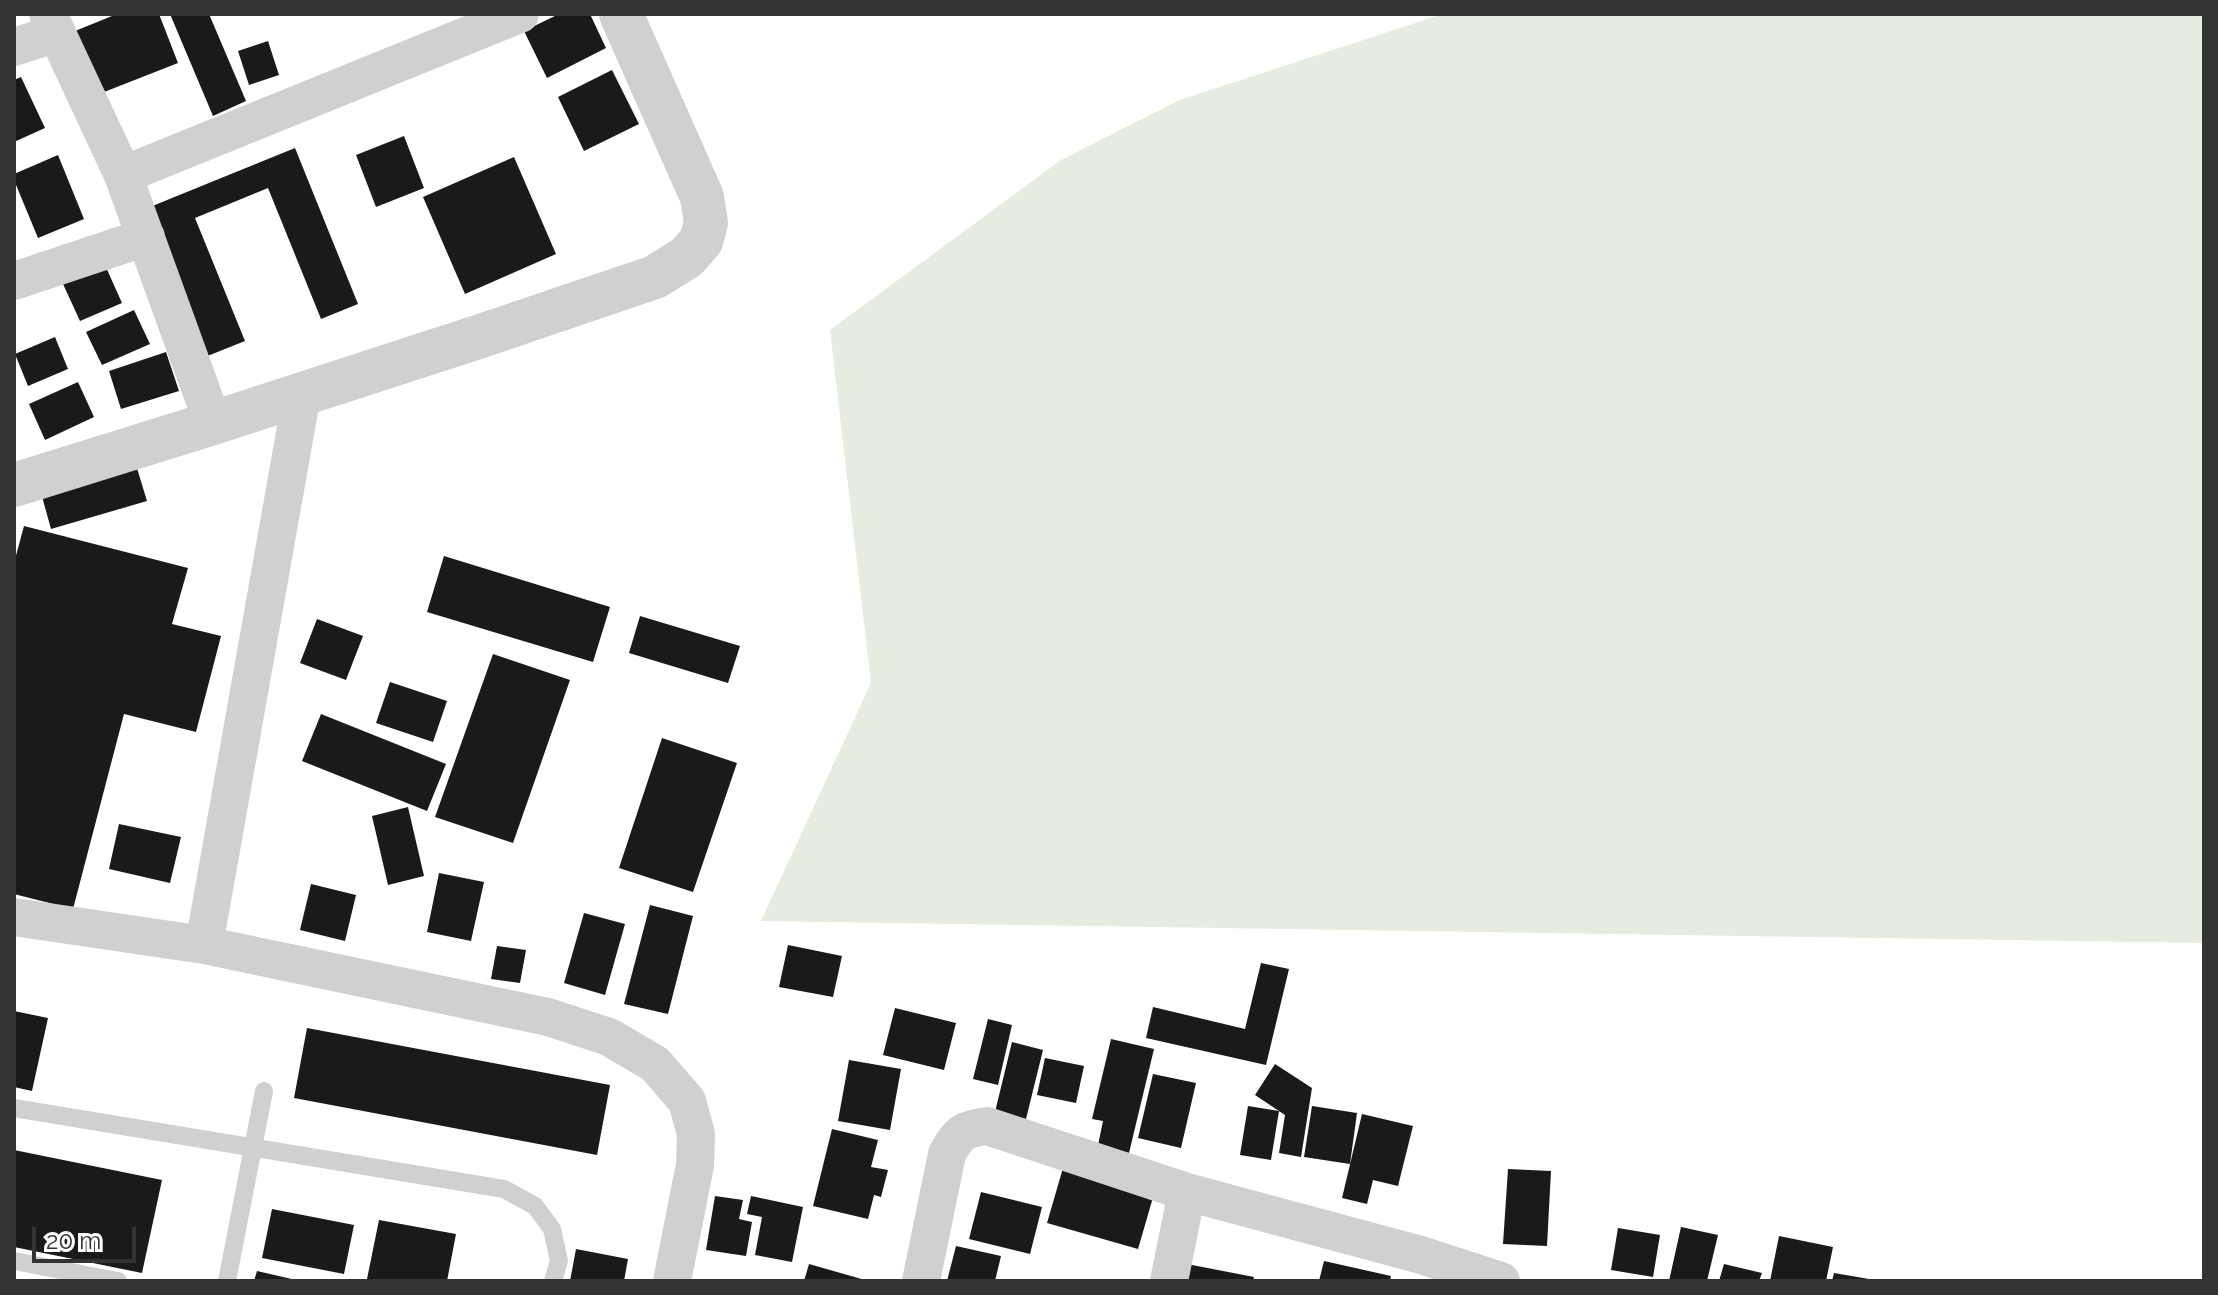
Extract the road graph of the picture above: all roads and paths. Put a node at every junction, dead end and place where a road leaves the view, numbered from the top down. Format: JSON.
{"nodes":[{"id":1,"x":520,"y":14,"type":"edge"},
{"id":2,"x":621,"y":14,"type":"edge"},
{"id":3,"x":53,"y":24,"type":"edge"},
{"id":4,"x":14,"y":47,"type":"edge"},
{"id":5,"x":123,"y":175,"type":"junction"},
{"id":6,"x":146,"y":237,"type":"junction"},
{"id":7,"x":14,"y":281,"type":"edge"},
{"id":8,"x":302,"y":394,"type":"junction"},
{"id":9,"x":213,"y":423,"type":"junction"},
{"id":10,"x":14,"y":485,"type":"edge"},
{"id":11,"x":14,"y":917,"type":"edge"},
{"id":12,"x":204,"y":945,"type":"junction"},
{"id":13,"x":264,"y":1091,"type":"dead end"},
{"id":14,"x":14,"y":1108,"type":"edge"},
{"id":15,"x":253,"y":1147,"type":"junction"},
{"id":16,"x":1187,"y":1192,"type":"junction"},
{"id":17,"x":14,"y":1261,"type":"edge"},
{"id":18,"x":1418,"y":1268,"type":"edge"},
{"id":19,"x":118,"y":1281,"type":"edge"},
{"id":20,"x":227,"y":1281,"type":"edge"},
{"id":21,"x":553,"y":1281,"type":"edge"},
{"id":22,"x":672,"y":1281,"type":"edge"},
{"id":23,"x":921,"y":1281,"type":"edge"},
{"id":24,"x":1169,"y":1281,"type":"edge"},
{"id":25,"x":1501,"y":1281,"type":"edge"}],
"edges":[{"from":1,"to":5,"type":"street"},
{"from":2,"to":8,"type":"street"},
{"from":3,"to":4,"type":"street"},
{"from":3,"to":5,"type":"street"},
{"from":5,"to":6,"type":"street"},
{"from":6,"to":7,"type":"street"},
{"from":6,"to":9,"type":"street"},
{"from":8,"to":9,"type":"street"},
{"from":8,"to":12,"type":"street"},
{"from":9,"to":10,"type":"street"},
{"from":11,"to":12,"type":"street"},
{"from":12,"to":22,"type":"street"},
{"from":13,"to":15,"type":"lane"},
{"from":14,"to":15,"type":"lane"},
{"from":15,"to":20,"type":"lane"},
{"from":15,"to":21,"type":"lane"},
{"from":16,"to":18,"type":"street"},
{"from":16,"to":23,"type":"street"},
{"from":16,"to":24,"type":"street"},
{"from":17,"to":19,"type":"lane"},
{"from":18,"to":25,"type":"street"}]}
